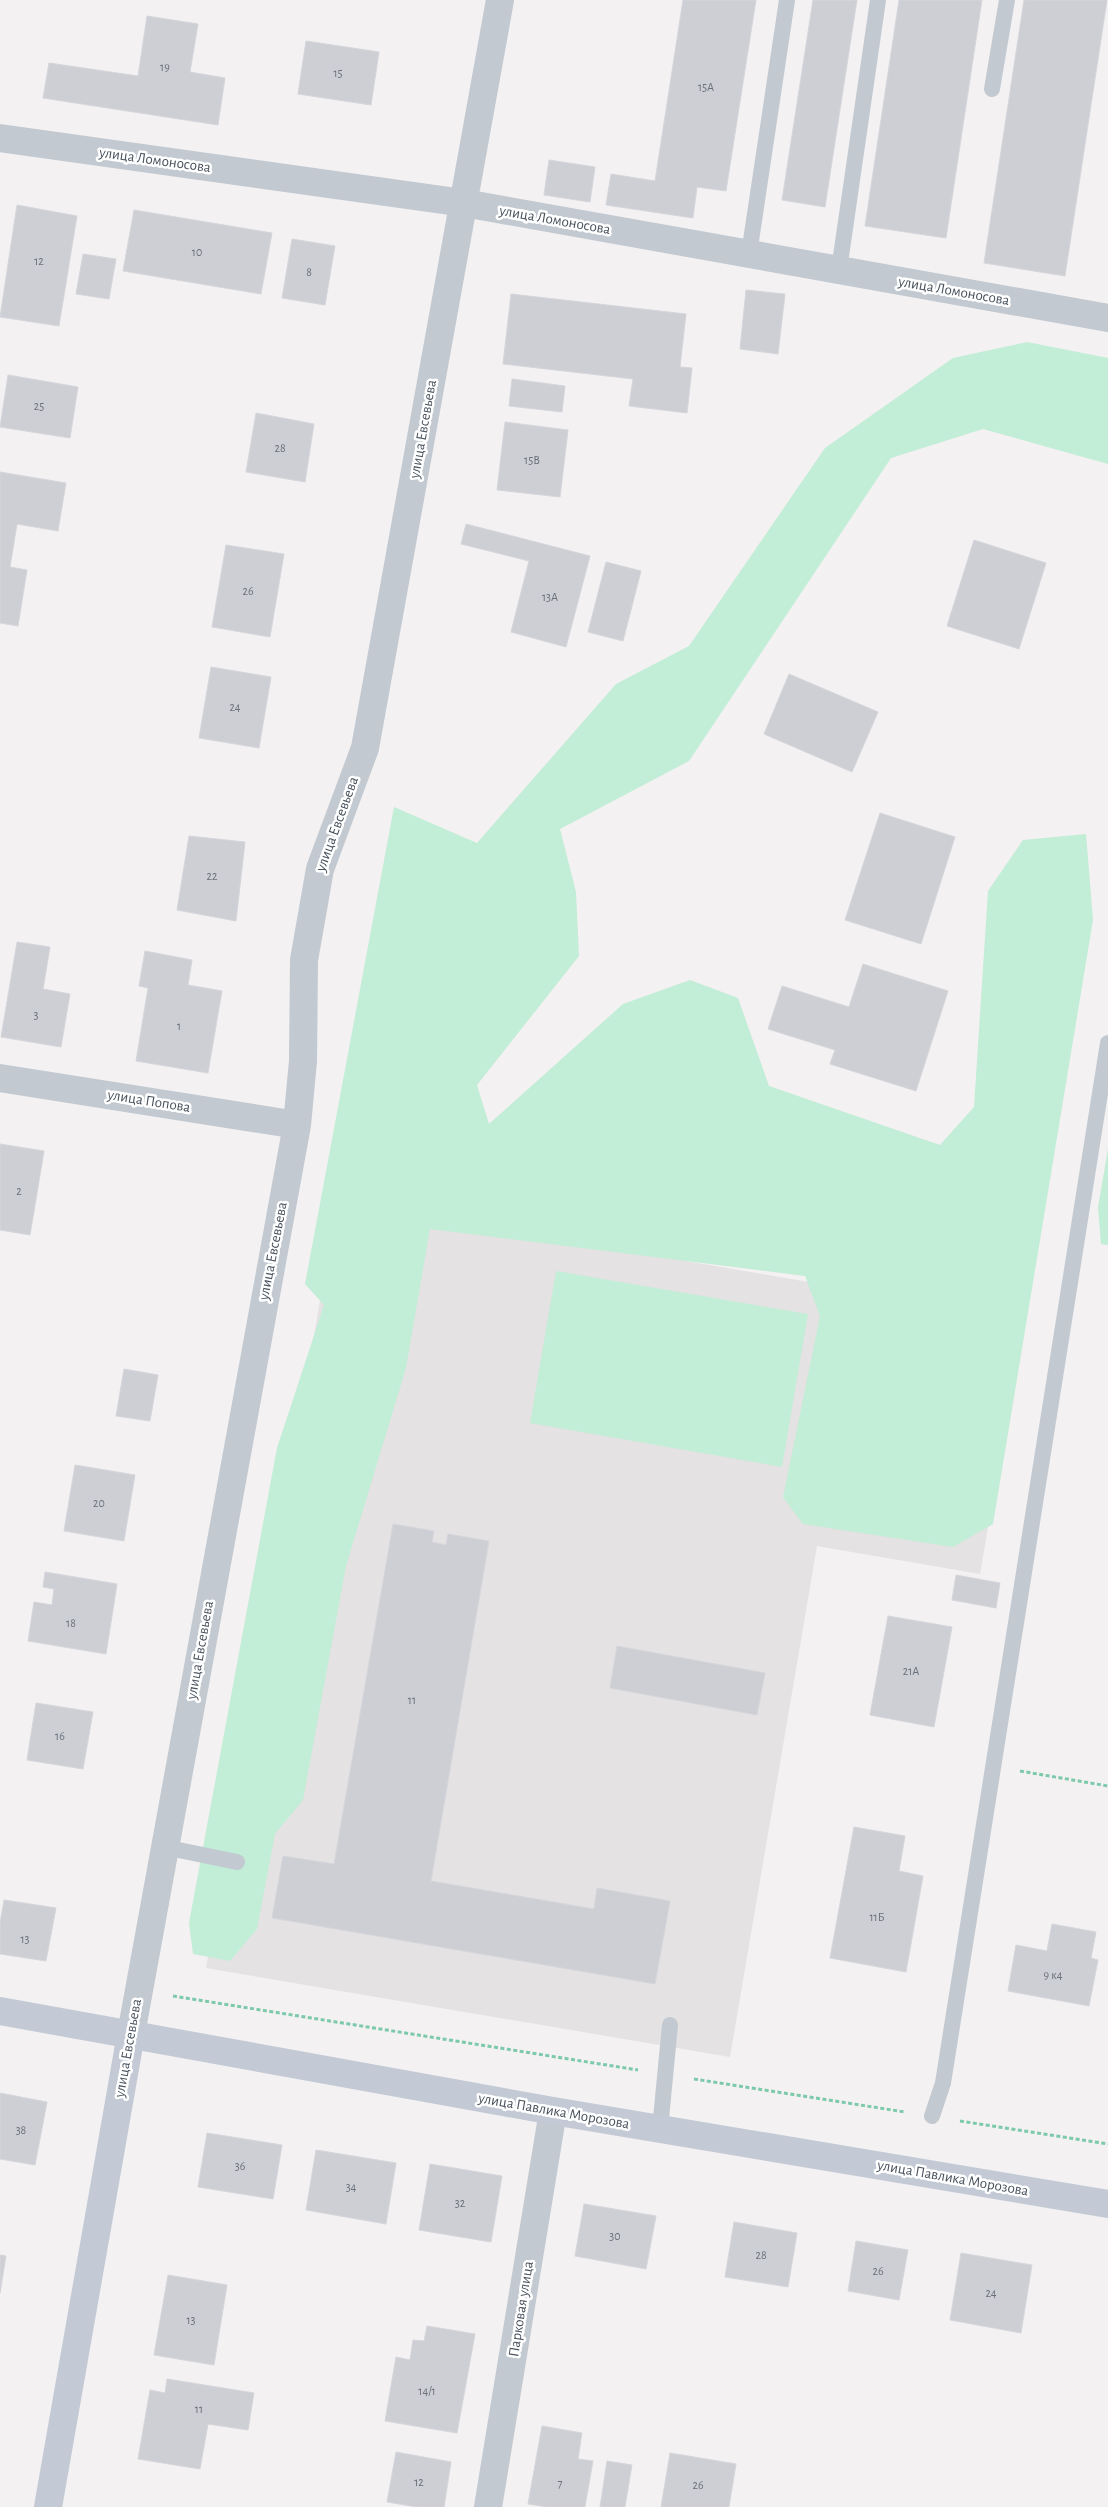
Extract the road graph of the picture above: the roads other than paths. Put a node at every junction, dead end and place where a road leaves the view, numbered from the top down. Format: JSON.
{"nodes":[{"id":1,"x":500,"y":0,"type":"edge"},
{"id":2,"x":787,"y":0,"type":"edge"},
{"id":3,"x":878,"y":0,"type":"edge"},
{"id":4,"x":1006,"y":0,"type":"edge"},
{"id":5,"x":992,"y":89,"type":"dead end"},
{"id":6,"x":0,"y":138,"type":"edge"},
{"id":7,"x":464,"y":204,"type":"junction"},
{"id":8,"x":749,"y":254,"type":"junction"},
{"id":9,"x":839,"y":270,"type":"junction"},
{"id":10,"x":1108,"y":318,"type":"edge"},
{"id":11,"x":1108,"y":1043,"type":"edge"},
{"id":12,"x":0,"y":1078,"type":"edge"},
{"id":13,"x":297,"y":1125,"type":"junction"},
{"id":14,"x":164,"y":1847,"type":"junction"},
{"id":15,"x":237,"y":1862,"type":"dead end"},
{"id":16,"x":0,"y":2012,"type":"edge"},
{"id":17,"x":670,"y":2026,"type":"dead end"},
{"id":18,"x":130,"y":2034,"type":"junction"},
{"id":19,"x":553,"y":2111,"type":"junction"},
{"id":20,"x":932,"y":2116,"type":"road end"},
{"id":21,"x":660,"y":2129,"type":"junction"},
{"id":22,"x":1108,"y":2204,"type":"edge"},
{"id":23,"x":48,"y":2507,"type":"edge"},
{"id":24,"x":488,"y":2507,"type":"edge"}],
"edges":[{"from":1,"to":7,"type":"street","name":"улица Евсевьева"},
{"from":2,"to":8,"type":"lane"},
{"from":3,"to":9,"type":"lane"},
{"from":4,"to":5,"type":"lane"},
{"from":6,"to":7,"type":"street","name":"улица Ломоносова"},
{"from":7,"to":8,"type":"street","name":"улица Ломоносова"},
{"from":7,"to":13,"type":"street","name":"улица Евсевьева"},
{"from":8,"to":9,"type":"street","name":"улица Ломоносова"},
{"from":9,"to":10,"type":"street","name":"улица Ломоносова"},
{"from":11,"to":20,"type":"lane"},
{"from":12,"to":13,"type":"street","name":"улица Попова"},
{"from":13,"to":14,"type":"street","name":"улица Евсевьева"},
{"from":14,"to":15,"type":"lane"},
{"from":14,"to":18,"type":"street","name":"улица Евсевьева"},
{"from":16,"to":18,"type":"street","name":"улица Павлика Морозова"},
{"from":17,"to":21,"type":"lane"},
{"from":18,"to":19,"type":"street","name":"улица Павлика Морозова"},
{"from":18,"to":23,"type":"street","name":"улица Евсевьева"},
{"from":19,"to":21,"type":"street","name":"улица Павлика Морозова"},
{"from":19,"to":24,"type":"street","name":"Парковая улица"},
{"from":21,"to":22,"type":"street","name":"улица Павлика Морозова"}]}
